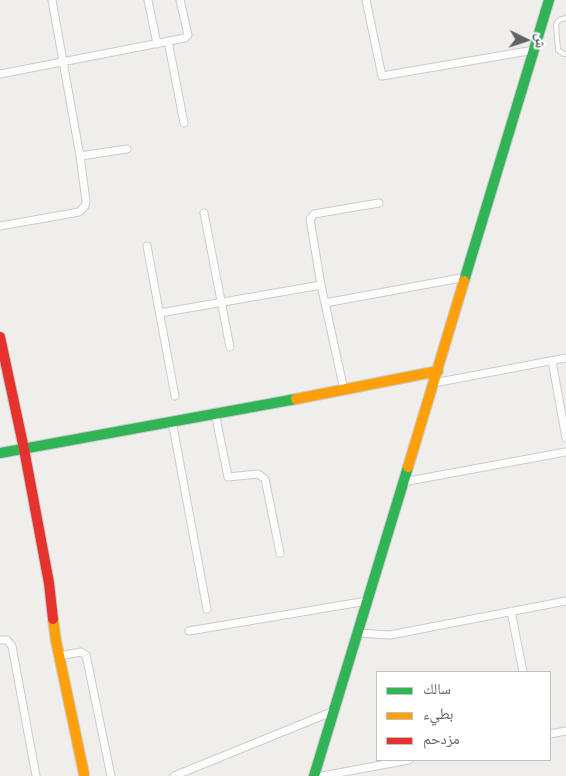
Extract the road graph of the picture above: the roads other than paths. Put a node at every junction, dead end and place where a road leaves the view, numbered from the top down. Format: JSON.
{"nodes":[{"id":1,"x":52,"y":0,"type":"edge"},
{"id":2,"x":148,"y":0,"type":"edge"},
{"id":3,"x":180,"y":0,"type":"edge"},
{"id":4,"x":366,"y":0,"type":"edge"},
{"id":5,"x":549,"y":0,"type":"edge"},
{"id":6,"x":566,"y":18,"type":"edge"},
{"id":7,"x":168,"y":41,"type":"junction"},
{"id":8,"x":157,"y":44,"type":"junction"},
{"id":9,"x":534,"y":50,"type":"junction"},
{"id":10,"x":566,"y":54,"type":"edge"},
{"id":11,"x":65,"y":62,"type":"junction"},
{"id":12,"x":0,"y":74,"type":"edge"},
{"id":13,"x":184,"y":123,"type":"dead end"},
{"id":14,"x":127,"y":149,"type":"dead end"},
{"id":15,"x":80,"y":156,"type":"junction"},
{"id":16,"x":379,"y":203,"type":"dead end"},
{"id":17,"x":204,"y":213,"type":"dead end"},
{"id":18,"x":0,"y":226,"type":"edge"},
{"id":19,"x":146,"y":246,"type":"dead end"},
{"id":20,"x":466,"y":276,"type":"junction"},
{"id":21,"x":321,"y":285,"type":"junction"},
{"id":22,"x":221,"y":303,"type":"junction"},
{"id":23,"x":325,"y":303,"type":"junction"},
{"id":24,"x":160,"y":313,"type":"junction"},
{"id":25,"x":0,"y":337,"type":"edge"},
{"id":26,"x":230,"y":347,"type":"dead end"},
{"id":27,"x":566,"y":358,"type":"edge"},
{"id":28,"x":552,"y":361,"type":"junction"},
{"id":29,"x":438,"y":371,"type":"junction"},
{"id":30,"x":434,"y":383,"type":"junction"},
{"id":31,"x":344,"y":390,"type":"junction"},
{"id":32,"x":175,"y":396,"type":"dead end"},
{"id":33,"x":214,"y":413,"type":"junction"},
{"id":34,"x":172,"y":421,"type":"junction"},
{"id":35,"x":566,"y":438,"type":"edge"},
{"id":36,"x":24,"y":449,"type":"junction"},
{"id":37,"x":566,"y":452,"type":"edge"},
{"id":38,"x":0,"y":453,"type":"edge"},
{"id":39,"x":403,"y":482,"type":"junction"},
{"id":40,"x":280,"y":553,"type":"dead end"},
{"id":41,"x":367,"y":601,"type":"junction"},
{"id":42,"x":566,"y":601,"type":"edge"},
{"id":43,"x":207,"y":609,"type":"dead end"},
{"id":44,"x":512,"y":611,"type":"junction"},
{"id":45,"x":189,"y":631,"type":"dead end"},
{"id":46,"x":358,"y":633,"type":"junction"},
{"id":47,"x":0,"y":640,"type":"edge"},
{"id":48,"x":59,"y":656,"type":"junction"},
{"id":49,"x":523,"y":671,"type":"edge"},
{"id":50,"x":334,"y":711,"type":"junction"},
{"id":51,"x":566,"y":730,"type":"edge"},
{"id":52,"x":551,"y":734,"type":"edge"},
{"id":53,"x":404,"y":761,"type":"edge"},
{"id":54,"x":84,"y":774,"type":"dead end"},
{"id":55,"x":36,"y":776,"type":"edge"},
{"id":56,"x":111,"y":776,"type":"edge"},
{"id":57,"x":174,"y":776,"type":"edge"},
{"id":58,"x":314,"y":776,"type":"edge"},
{"id":59,"x":322,"y":776,"type":"edge"}],
"edges":[{"from":1,"to":11,"type":"street"},
{"from":2,"to":8,"type":"street"},
{"from":3,"to":7,"type":"street"},
{"from":4,"to":9,"type":"street"},
{"from":5,"to":9,"type":"street"},
{"from":6,"to":10,"type":"lane"},
{"from":7,"to":8,"type":"street"},
{"from":7,"to":13,"type":"street"},
{"from":8,"to":11,"type":"street"},
{"from":9,"to":20,"type":"street"},
{"from":11,"to":12,"type":"street"},
{"from":11,"to":15,"type":"street"},
{"from":14,"to":15,"type":"street"},
{"from":15,"to":18,"type":"street"},
{"from":16,"to":21,"type":"street"},
{"from":17,"to":22,"type":"street"},
{"from":19,"to":24,"type":"street"},
{"from":20,"to":23,"type":"street"},
{"from":20,"to":29,"type":"street"},
{"from":21,"to":22,"type":"street"},
{"from":21,"to":23,"type":"street"},
{"from":22,"to":24,"type":"street"},
{"from":22,"to":26,"type":"street"},
{"from":23,"to":31,"type":"street"},
{"from":24,"to":32,"type":"street"},
{"from":25,"to":36,"type":"street"},
{"from":27,"to":28,"type":"street"},
{"from":28,"to":30,"type":"street"},
{"from":28,"to":35,"type":"street"},
{"from":29,"to":30,"type":"street"},
{"from":29,"to":31,"type":"street"},
{"from":30,"to":39,"type":"street"},
{"from":31,"to":33,"type":"street"},
{"from":33,"to":34,"type":"street"},
{"from":33,"to":40,"type":"street"},
{"from":34,"to":36,"type":"street"},
{"from":34,"to":43,"type":"street"},
{"from":36,"to":38,"type":"street"},
{"from":36,"to":48,"type":"street"},
{"from":37,"to":39,"type":"street"},
{"from":39,"to":41,"type":"street"},
{"from":41,"to":45,"type":"street"},
{"from":41,"to":46,"type":"street"},
{"from":42,"to":44,"type":"street"},
{"from":44,"to":46,"type":"street"},
{"from":44,"to":49,"type":"street"},
{"from":46,"to":50,"type":"street"},
{"from":47,"to":55,"type":"street"},
{"from":48,"to":54,"type":"street"},
{"from":48,"to":56,"type":"street"},
{"from":50,"to":57,"type":"street"},
{"from":50,"to":58,"type":"street"},
{"from":51,"to":52,"type":"street"},
{"from":53,"to":59,"type":"street"}]}
